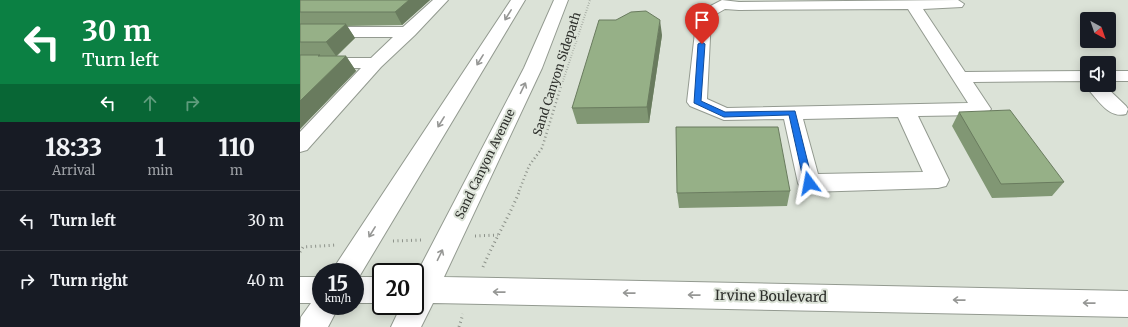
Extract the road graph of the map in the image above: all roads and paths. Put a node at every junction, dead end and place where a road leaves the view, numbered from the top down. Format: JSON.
{"nodes":[{"id":1,"x":441,"y":0,"type":"edge"},
{"id":2,"x":518,"y":0,"type":"edge"},
{"id":3,"x":561,"y":0,"type":"edge"},
{"id":4,"x":590,"y":0,"type":"edge"},
{"id":5,"x":957,"y":4,"type":"dead end"},
{"id":6,"x":912,"y":5,"type":"junction"},
{"id":7,"x":300,"y":32,"type":"edge"},
{"id":8,"x":408,"y":32,"type":"junction"},
{"id":9,"x":300,"y":63,"type":"edge"},
{"id":10,"x":375,"y":63,"type":"junction"},
{"id":11,"x":1116,"y":76,"type":"edge"},
{"id":12,"x":1128,"y":76,"type":"edge"},
{"id":13,"x":960,"y":77,"type":"junction"},
{"id":14,"x":1080,"y":78,"type":"edge"},
{"id":15,"x":1102,"y":92,"type":"edge"},
{"id":16,"x":904,"y":110,"type":"junction"},
{"id":17,"x":1119,"y":110,"type":"dead end"},
{"id":18,"x":792,"y":113,"type":"junction"},
{"id":19,"x":300,"y":145,"type":"edge"},
{"id":20,"x":449,"y":238,"type":"junction"},
{"id":21,"x":365,"y":243,"type":"junction"},
{"id":22,"x":300,"y":252,"type":"edge"},
{"id":23,"x":353,"y":263,"type":"edge"},
{"id":24,"x":424,"y":281,"type":"edge"},
{"id":25,"x":300,"y":290,"type":"edge"},
{"id":26,"x":312,"y":290,"type":"edge"},
{"id":27,"x":424,"y":290,"type":"edge"},
{"id":28,"x":1128,"y":304,"type":"edge"},
{"id":29,"x":319,"y":315,"type":"edge"},
{"id":30,"x":410,"y":315,"type":"edge"},
{"id":31,"x":312,"y":327,"type":"edge"},
{"id":32,"x":406,"y":327,"type":"edge"}],
"edges":[{"from":1,"to":8,"type":"main road"},
{"from":2,"to":21,"type":"main road","one_way":true},
{"from":20,"to":3,"type":"main road","name":"Sand Canyon Avenue","one_way":true},
{"from":4,"to":20,"type":"path","name":"Sand Canyon Sidepath"},
{"from":5,"to":6,"type":"main road"},
{"from":6,"to":13,"type":"main road"},
{"from":6,"to":18,"type":"main road"},
{"from":7,"to":8,"type":"main road"},
{"from":8,"to":10,"type":"main road"},
{"from":9,"to":10,"type":"main road"},
{"from":10,"to":19,"type":"main road"},
{"from":11,"to":12,"type":"main road"},
{"from":13,"to":14,"type":"main road"},
{"from":13,"to":16,"type":"main road"},
{"from":15,"to":17,"type":"main road"},
{"from":16,"to":18,"type":"main road"},
{"from":16,"to":18,"type":"main road"},
{"from":20,"to":21,"type":"path"},
{"from":24,"to":20,"type":"main road","name":"Sand Canyon Avenue","one_way":true},
{"from":21,"to":22,"type":"path"},
{"from":21,"to":23,"type":"main road"},
{"from":25,"to":26,"type":"main road"},
{"from":28,"to":27,"type":"main road","name":"Irvine Boulevard","one_way":true},
{"from":29,"to":31,"type":"main road"},
{"from":30,"to":32,"type":"main road","name":"Sand Canyon Avenue"}]}
